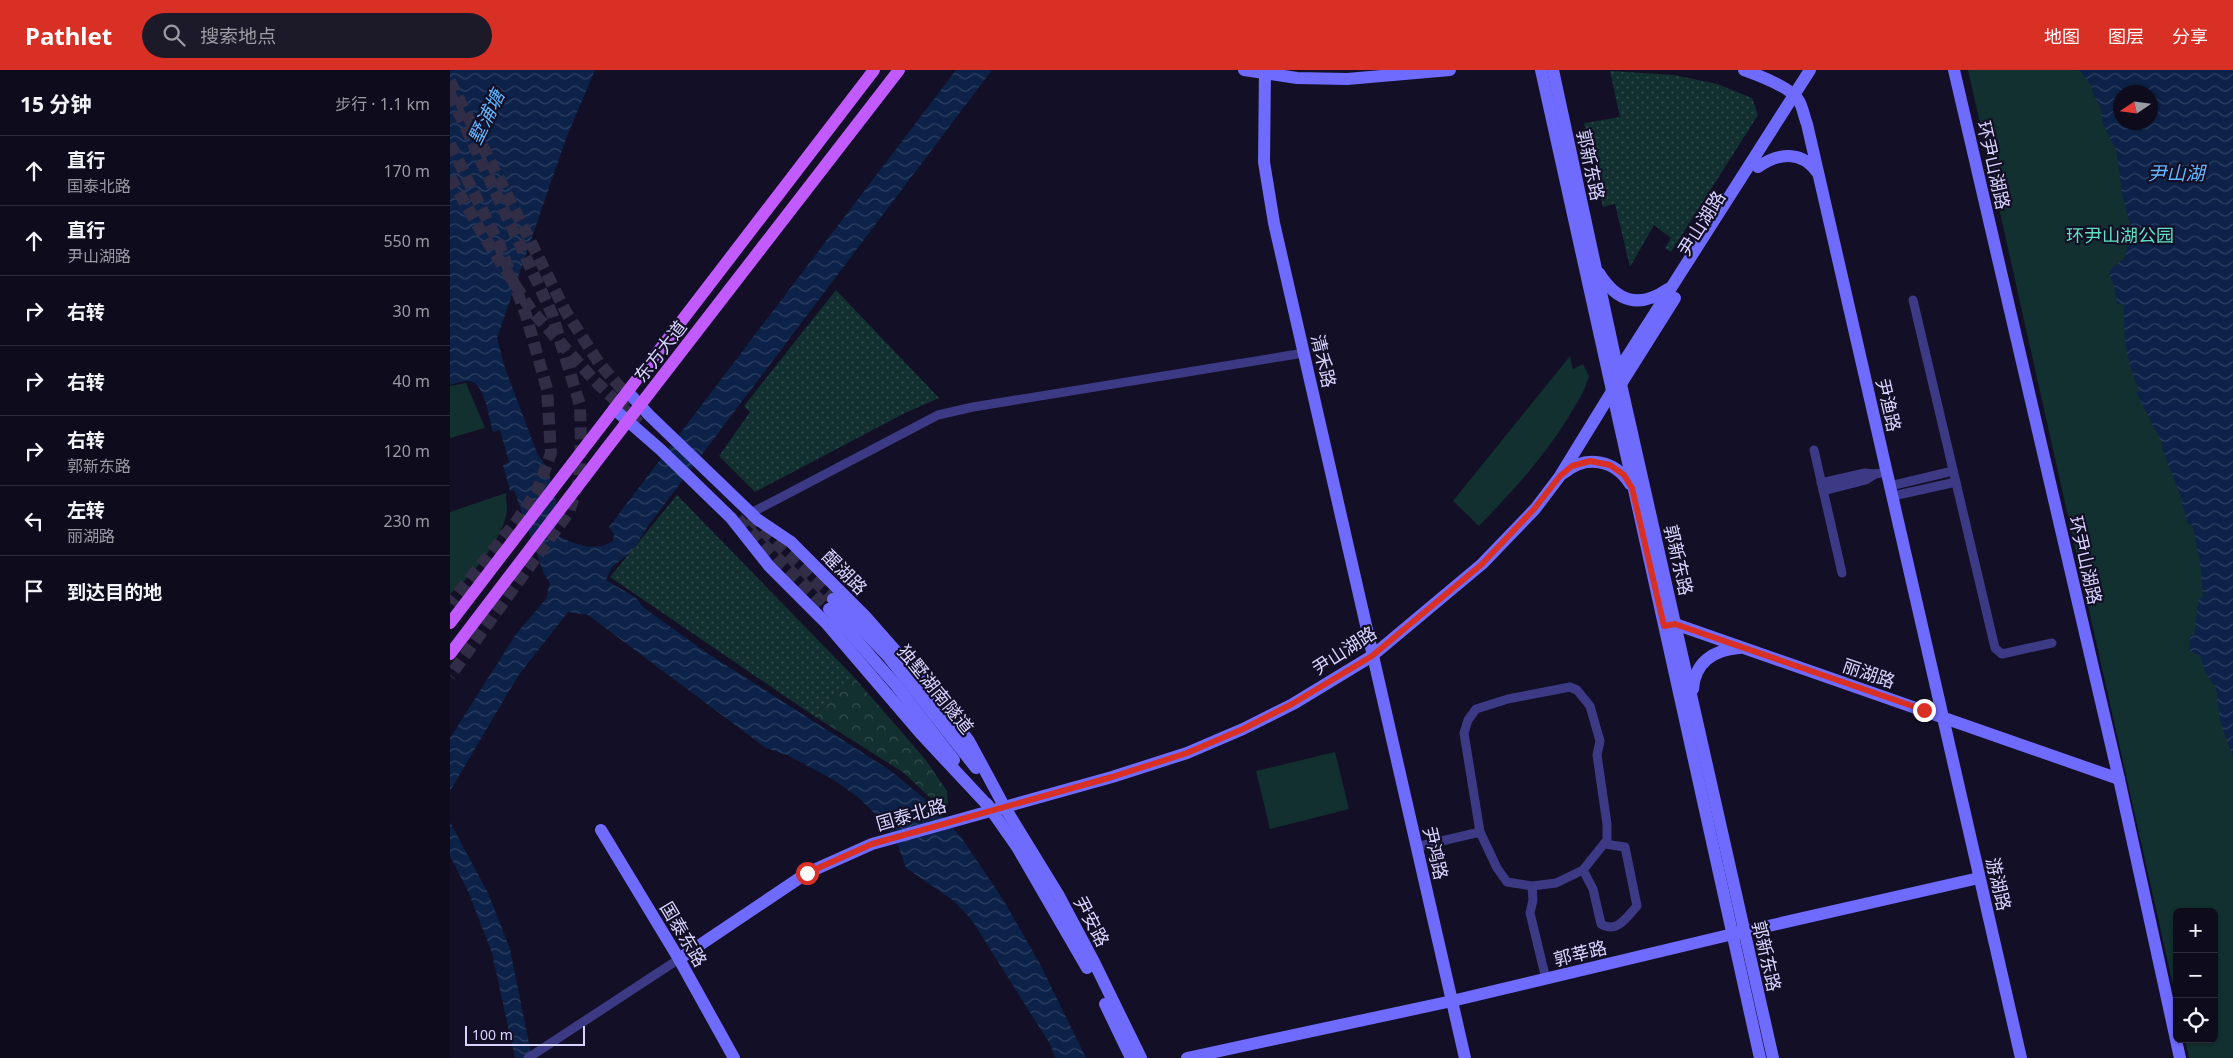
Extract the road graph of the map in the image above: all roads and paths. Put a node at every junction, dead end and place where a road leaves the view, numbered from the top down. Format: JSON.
{"nodes":[{"id":1,"x":874,"y":70,"type":"edge"},
{"id":2,"x":899,"y":70,"type":"edge"},
{"id":3,"x":1244,"y":70,"type":"edge"},
{"id":4,"x":1450,"y":70,"type":"edge"},
{"id":5,"x":1541,"y":70,"type":"edge"},
{"id":6,"x":1553,"y":70,"type":"edge"},
{"id":7,"x":1744,"y":70,"type":"edge"},
{"id":8,"x":1810,"y":70,"type":"edge"},
{"id":9,"x":1818,"y":70,"type":"edge"},
{"id":10,"x":1954,"y":70,"type":"edge"},
{"id":11,"x":1264,"y":72,"type":"edge"},
{"id":12,"x":1796,"y":98,"type":"junction"},
{"id":13,"x":1758,"y":167,"type":"junction"},
{"id":14,"x":1818,"y":173,"type":"junction"},
{"id":15,"x":1596,"y":269,"type":"junction"},
{"id":16,"x":1672,"y":287,"type":"junction"},
{"id":17,"x":1913,"y":300,"type":"dead end"},
{"id":18,"x":1304,"y":353,"type":"junction"},
{"id":19,"x":1618,"y":371,"type":"junction"},
{"id":20,"x":1616,"y":389,"type":"junction"},
{"id":21,"x":628,"y":392,"type":"junction"},
{"id":22,"x":641,"y":406,"type":"junction"},
{"id":23,"x":614,"y":409,"type":"junction"},
{"id":24,"x":628,"y":422,"type":"junction"},
{"id":25,"x":1814,"y":450,"type":"dead end"},
{"id":26,"x":1953,"y":471,"type":"junction"},
{"id":27,"x":1881,"y":473,"type":"junction"},
{"id":28,"x":1560,"y":476,"type":"junction"},
{"id":29,"x":1956,"y":482,"type":"junction"},
{"id":30,"x":1822,"y":487,"type":"junction"},
{"id":31,"x":1632,"y":488,"type":"junction"},
{"id":32,"x":1891,"y":491,"type":"junction"},
{"id":33,"x":751,"y":513,"type":"junction"},
{"id":34,"x":1842,"y":573,"type":"dead end"},
{"id":35,"x":831,"y":604,"type":"tunnel mouth"},
{"id":36,"x":450,"y":623,"type":"edge"},
{"id":37,"x":1670,"y":625,"type":"junction"},
{"id":38,"x":2052,"y":643,"type":"dead end"},
{"id":39,"x":1744,"y":648,"type":"junction"},
{"id":40,"x":450,"y":654,"type":"edge"},
{"id":41,"x":1372,"y":656,"type":"junction"},
{"id":42,"x":1693,"y":702,"type":"junction"},
{"id":43,"x":1944,"y":717,"type":"junction"},
{"id":44,"x":2119,"y":779,"type":"junction"},
{"id":45,"x":998,"y":808,"type":"junction"},
{"id":46,"x":601,"y":830,"type":"dead end"},
{"id":47,"x":1480,"y":832,"type":"junction"},
{"id":48,"x":1605,"y":844,"type":"junction"},
{"id":49,"x":1416,"y":847,"type":"junction"},
{"id":50,"x":1583,"y":870,"type":"junction"},
{"id":51,"x":1980,"y":878,"type":"junction"},
{"id":52,"x":1532,"y":886,"type":"junction"},
{"id":53,"x":1738,"y":933,"type":"junction"},
{"id":54,"x":679,"y":959,"type":"junction"},
{"id":55,"x":1546,"y":979,"type":"junction"},
{"id":56,"x":1452,"y":1001,"type":"junction"},
{"id":57,"x":528,"y":1058,"type":"edge"},
{"id":58,"x":734,"y":1058,"type":"edge"},
{"id":59,"x":1130,"y":1058,"type":"edge"},
{"id":60,"x":1140,"y":1058,"type":"edge"},
{"id":61,"x":1187,"y":1058,"type":"edge"},
{"id":62,"x":1466,"y":1058,"type":"edge"},
{"id":63,"x":1760,"y":1058,"type":"edge"},
{"id":64,"x":1773,"y":1058,"type":"edge"},
{"id":65,"x":2021,"y":1058,"type":"edge"},
{"id":66,"x":2180,"y":1058,"type":"edge"}],
"edges":[{"from":1,"to":21,"type":"main road","name":"东方大道"},
{"from":2,"to":22,"type":"main road","name":"东方大道"},
{"from":3,"to":11,"type":"street"},
{"from":4,"to":11,"type":"street"},
{"from":5,"to":20,"type":"street","name":"郭新东路"},
{"from":6,"to":15,"type":"street","name":"郭新东路"},
{"from":7,"to":12,"type":"street"},
{"from":8,"to":12,"type":"street","name":"尹山湖路"},
{"from":9,"to":12,"type":"street","name":"尹山湖路"},
{"from":10,"to":44,"type":"street","name":"环尹山湖路"},
{"from":11,"to":18,"type":"street","name":"清禾路"},
{"from":12,"to":13,"type":"street","name":"尹山湖路"},
{"from":12,"to":14,"type":"street","name":"尹渔路"},
{"from":12,"to":16,"type":"street","name":"尹山湖路"},
{"from":13,"to":14,"type":"street"},
{"from":13,"to":20,"type":"street","name":"尹山湖路"},
{"from":14,"to":27,"type":"street","name":"尹渔路"},
{"from":15,"to":16,"type":"street"},
{"from":15,"to":19,"type":"street","name":"郭新东路"},
{"from":16,"to":19,"type":"street","name":"尹山湖路"},
{"from":17,"to":26,"type":"street"},
{"from":18,"to":33,"type":"street"},
{"from":18,"to":41,"type":"street","name":"清禾路"},
{"from":19,"to":20,"type":"street","name":"尹山湖路"},
{"from":20,"to":28,"type":"street","name":"尹山湖路"},
{"from":20,"to":31,"type":"street","name":"郭新东路"},
{"from":20,"to":37,"type":"street","name":"郭新东路"},
{"from":21,"to":22,"type":"street","name":"醒湖路"},
{"from":21,"to":23,"type":"main road","name":"东方大道"},
{"from":22,"to":24,"type":"main road","name":"东方大道"},
{"from":22,"to":33,"type":"street","name":"醒湖路"},
{"from":23,"to":24,"type":"street"},
{"from":23,"to":36,"type":"main road","name":"东方大道"},
{"from":24,"to":40,"type":"main road","name":"东方大道"},
{"from":24,"to":45,"type":"street"},
{"from":25,"to":30,"type":"street"},
{"from":26,"to":29,"type":"street"},
{"from":26,"to":32,"type":"street"},
{"from":27,"to":30,"type":"street"},
{"from":27,"to":32,"type":"street","name":"尹渔路"},
{"from":28,"to":31,"type":"street"},
{"from":28,"to":41,"type":"street","name":"尹山湖路"},
{"from":29,"to":32,"type":"street"},
{"from":29,"to":38,"type":"street"},
{"from":30,"to":34,"type":"street"},
{"from":31,"to":37,"type":"street","name":"郭新东路"},
{"from":32,"to":43,"type":"street","name":"尹渔路"},
{"from":33,"to":45,"type":"street","name":"醒湖路"},
{"from":35,"to":45,"type":"street","name":"独墅湖南隧道"},
{"from":37,"to":39,"type":"street","name":"丽湖路"},
{"from":37,"to":42,"type":"street","name":"郭新东路"},
{"from":37,"to":53,"type":"street","name":"郭新东路"},
{"from":39,"to":42,"type":"street"},
{"from":39,"to":43,"type":"street","name":"丽湖路"},
{"from":41,"to":45,"type":"street","name":"尹山湖路"},
{"from":41,"to":49,"type":"street","name":"尹鸿路"},
{"from":42,"to":53,"type":"street","name":"郭新东路"},
{"from":43,"to":44,"type":"street","name":"丽湖路"},
{"from":43,"to":51,"type":"street","name":"游湖路"},
{"from":44,"to":66,"type":"street","name":"环尹山湖路"},
{"from":45,"to":54,"type":"street","name":"国泰北路"},
{"from":45,"to":59,"type":"street","name":"尹安路"},
{"from":45,"to":60,"type":"street","name":"尹安路"},
{"from":46,"to":54,"type":"street","name":"国泰东路"},
{"from":47,"to":48,"type":"street"},
{"from":47,"to":49,"type":"street"},
{"from":47,"to":52,"type":"street"},
{"from":48,"to":50,"type":"street"},
{"from":48,"to":50,"type":"street"},
{"from":49,"to":56,"type":"street","name":"尹鸿路"},
{"from":50,"to":52,"type":"street"},
{"from":51,"to":53,"type":"street","name":"郭莘路"},
{"from":51,"to":65,"type":"street","name":"游湖路"},
{"from":52,"to":55,"type":"street"},
{"from":53,"to":55,"type":"street","name":"郭莘路"},
{"from":53,"to":63,"type":"street","name":"郭新东路"},
{"from":53,"to":64,"type":"street","name":"郭新东路"},
{"from":54,"to":57,"type":"street"},
{"from":54,"to":58,"type":"street","name":"国泰东路"},
{"from":55,"to":56,"type":"street","name":"郭莘路"},
{"from":56,"to":61,"type":"street","name":"郭莘路"},
{"from":56,"to":62,"type":"street","name":"尹鸿路"}]}
